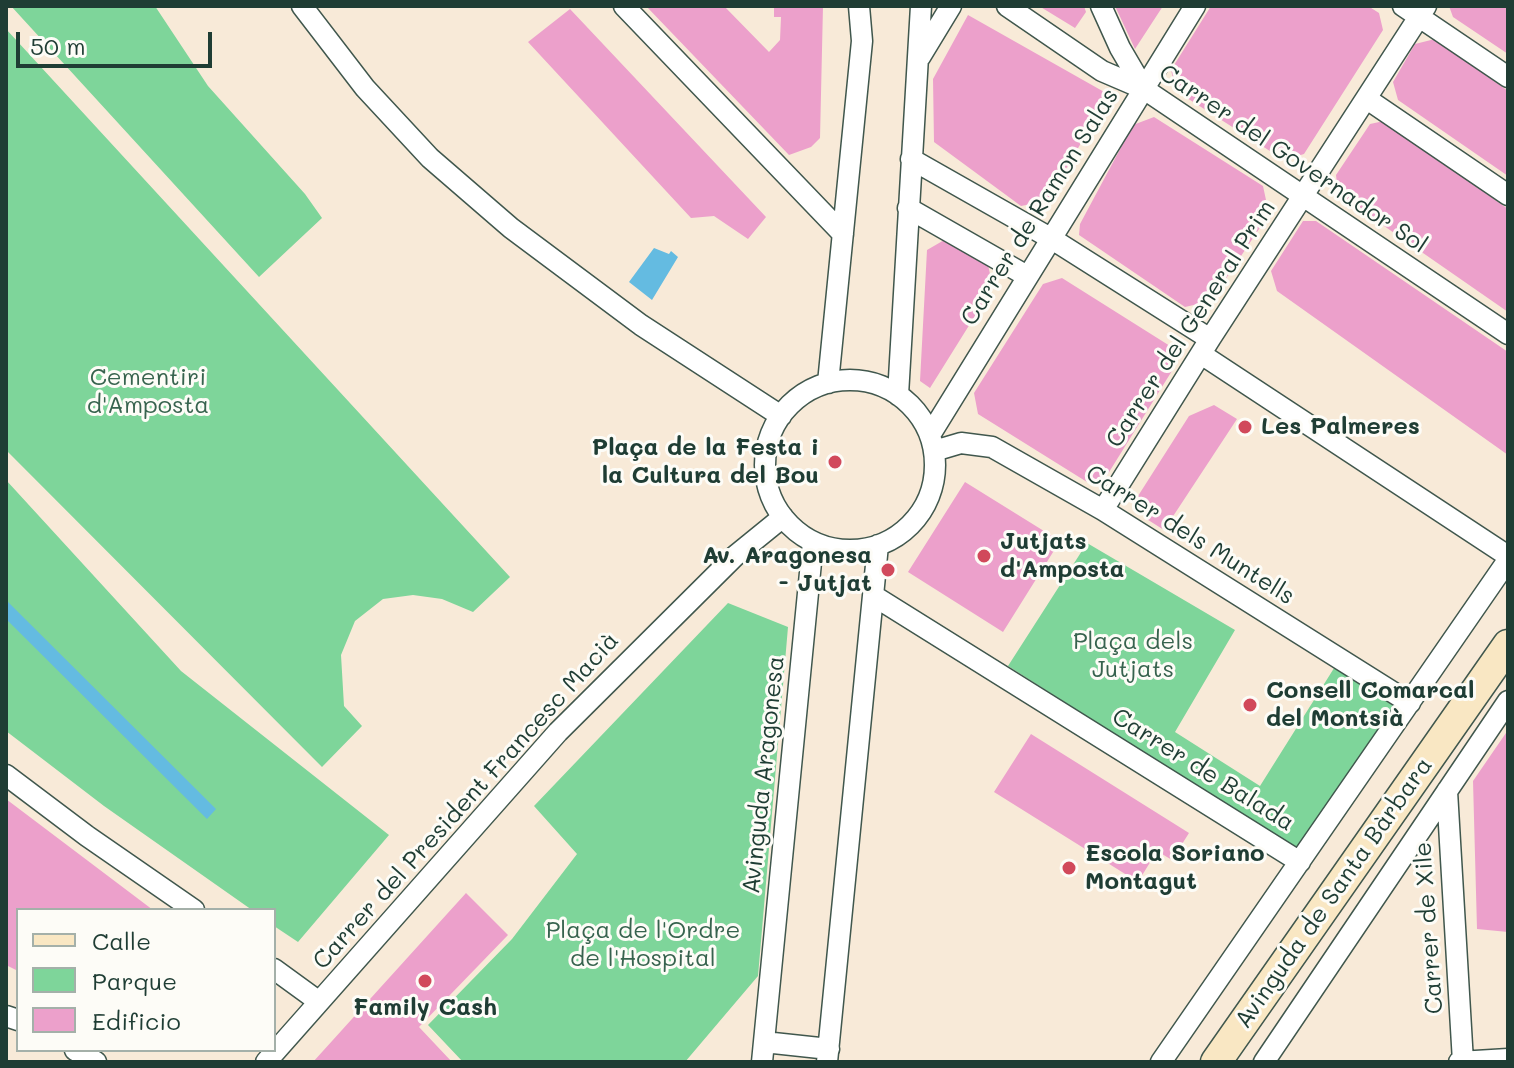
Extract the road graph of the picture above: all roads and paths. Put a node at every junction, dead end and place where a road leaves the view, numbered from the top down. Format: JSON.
{"nodes":[{"id":1,"x":302,"y":6,"type":"edge"},
{"id":2,"x":624,"y":6,"type":"edge"},
{"id":3,"x":859,"y":6,"type":"edge"},
{"id":4,"x":921,"y":6,"type":"edge"},
{"id":5,"x":951,"y":6,"type":"edge"},
{"id":6,"x":1007,"y":6,"type":"edge"},
{"id":7,"x":1101,"y":6,"type":"edge"},
{"id":8,"x":1195,"y":6,"type":"edge"},
{"id":9,"x":1416,"y":10,"type":"edge"},
{"id":10,"x":918,"y":61,"type":"junction"},
{"id":11,"x":1508,"y":77,"type":"edge"},
{"id":12,"x":1144,"y":89,"type":"junction"},
{"id":13,"x":1367,"y":99,"type":"junction"},
{"id":14,"x":911,"y":159,"type":"junction"},
{"id":15,"x":1508,"y":195,"type":"edge"},
{"id":16,"x":1304,"y":196,"type":"junction"},
{"id":17,"x":908,"y":208,"type":"junction"},
{"id":18,"x":843,"y":234,"type":"junction"},
{"id":19,"x":1052,"y":239,"type":"junction"},
{"id":20,"x":1027,"y":276,"type":"junction"},
{"id":21,"x":1508,"y":334,"type":"edge"},
{"id":22,"x":1205,"y":346,"type":"junction"},
{"id":23,"x":828,"y":383,"type":"junction"},
{"id":24,"x":898,"y":395,"type":"junction"},
{"id":25,"x":781,"y":416,"type":"junction"},
{"id":26,"x":932,"y":443,"type":"junction"},
{"id":27,"x":1103,"y":510,"type":"junction"},
{"id":28,"x":783,"y":517,"type":"junction"},
{"id":29,"x":813,"y":542,"type":"junction"},
{"id":30,"x":878,"y":545,"type":"junction"},
{"id":31,"x":1508,"y":558,"type":"edge"},
{"id":32,"x":874,"y":596,"type":"junction"},
{"id":33,"x":1508,"y":645,"type":"edge"},
{"id":34,"x":1508,"y":701,"type":"edge"},
{"id":35,"x":1410,"y":703,"type":"junction"},
{"id":36,"x":6,"y":775,"type":"edge"},
{"id":37,"x":1447,"y":791,"type":"junction"},
{"id":38,"x":1300,"y":862,"type":"junction"},
{"id":39,"x":191,"y":908,"type":"edge"},
{"id":40,"x":276,"y":970,"type":"edge"},
{"id":41,"x":318,"y":1001,"type":"junction"},
{"id":42,"x":276,"y":1050,"type":"edge"},
{"id":43,"x":78,"y":1052,"type":"edge"},
{"id":44,"x":763,"y":1052,"type":"edge"},
{"id":45,"x":833,"y":1058,"type":"edge"},
{"id":46,"x":1508,"y":1059,"type":"edge"},
{"id":47,"x":1163,"y":1061,"type":"edge"},
{"id":48,"x":96,"y":1062,"type":"edge"},
{"id":49,"x":1216,"y":1062,"type":"edge"},
{"id":50,"x":1264,"y":1062,"type":"edge"},
{"id":51,"x":1462,"y":1062,"type":"edge"}],
"edges":[{"from":1,"to":25,"type":"street"},
{"from":2,"to":18,"type":"street"},
{"from":3,"to":18,"type":"street"},
{"from":4,"to":10,"type":"street"},
{"from":5,"to":10,"type":"street"},
{"from":6,"to":12,"type":"street","name":"Carrer del Governador Sol"},
{"from":7,"to":12,"type":"street"},
{"from":8,"to":12,"type":"street","name":"Carrer de Ramon Salas"},
{"from":9,"to":11,"type":"street"},
{"from":9,"to":13,"type":"street","name":"Carrer del General Prim"},
{"from":10,"to":14,"type":"street"},
{"from":12,"to":16,"type":"street","name":"Carrer del Governador Sol"},
{"from":12,"to":19,"type":"street","name":"Carrer de Ramon Salas"},
{"from":13,"to":15,"type":"street"},
{"from":13,"to":16,"type":"street","name":"Carrer del General Prim"},
{"from":14,"to":17,"type":"street"},
{"from":14,"to":19,"type":"street"},
{"from":16,"to":21,"type":"street","name":"Carrer del Governador Sol"},
{"from":16,"to":22,"type":"street","name":"Carrer del General Prim"},
{"from":17,"to":20,"type":"street"},
{"from":17,"to":24,"type":"street"},
{"from":18,"to":23,"type":"street"},
{"from":19,"to":20,"type":"street","name":"Carrer de Ramon Salas"},
{"from":19,"to":22,"type":"street"},
{"from":20,"to":26,"type":"street","name":"Carrer de Ramon Salas"},
{"from":22,"to":27,"type":"street","name":"Carrer del General Prim"},
{"from":22,"to":31,"type":"street"},
{"from":23,"to":24,"type":"street"},
{"from":23,"to":25,"type":"street"},
{"from":24,"to":26,"type":"street"},
{"from":25,"to":28,"type":"street"},
{"from":26,"to":27,"type":"street","name":"Carrer dels Muntells"},
{"from":26,"to":30,"type":"street"},
{"from":27,"to":35,"type":"street","name":"Carrer dels Muntells"},
{"from":28,"to":29,"type":"street"},
{"from":28,"to":41,"type":"street","name":"Carrer del President Francesc Macià"},
{"from":29,"to":30,"type":"street"},
{"from":29,"to":44,"type":"street","name":"Avinguda Aragonesa"},
{"from":30,"to":32,"type":"street"},
{"from":31,"to":35,"type":"street"},
{"from":32,"to":38,"type":"street","name":"Carrer de Balada"},
{"from":32,"to":45,"type":"street"},
{"from":33,"to":49,"type":"street","name":"Avinguda de Santa Bàrbara"},
{"from":34,"to":37,"type":"street","name":"Avinguda de Santa Bàrbara"},
{"from":35,"to":38,"type":"street"},
{"from":36,"to":39,"type":"street"},
{"from":37,"to":50,"type":"street","name":"Avinguda de Santa Bàrbara"},
{"from":37,"to":51,"type":"street","name":"Carrer de Xile"},
{"from":38,"to":47,"type":"street"},
{"from":40,"to":41,"type":"street"},
{"from":41,"to":42,"type":"street","name":"Carrer del President Francesc Macià"},
{"from":43,"to":48,"type":"street"},
{"from":44,"to":45,"type":"street"},
{"from":46,"to":51,"type":"street"}]}
